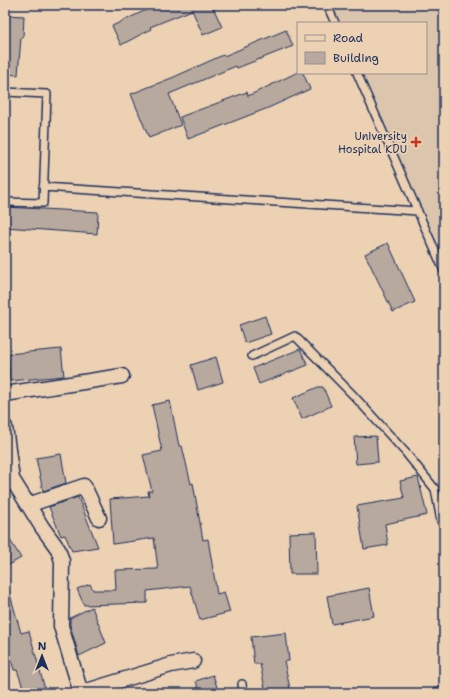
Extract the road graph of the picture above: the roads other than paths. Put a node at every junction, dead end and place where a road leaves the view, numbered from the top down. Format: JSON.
{"nodes":[{"id":1,"x":327,"y":5,"type":"edge"},
{"id":2,"x":335,"y":22,"type":"edge"},
{"id":3,"x":357,"y":74,"type":"edge"},
{"id":4,"x":5,"y":92,"type":"edge"},
{"id":5,"x":43,"y":186,"type":"junction"},
{"id":6,"x":5,"y":202,"type":"edge"},
{"id":7,"x":418,"y":211,"type":"junction"},
{"id":8,"x":444,"y":271,"type":"edge"},
{"id":9,"x":252,"y":356,"type":"dead end"},
{"id":10,"x":122,"y":376,"type":"dead end"},
{"id":11,"x":5,"y":394,"type":"edge"},
{"id":12,"x":5,"y":427,"type":"edge"},
{"id":13,"x":28,"y":505,"type":"junction"},
{"id":14,"x":99,"y":518,"type":"dead end"},
{"id":15,"x":444,"y":526,"type":"edge"},
{"id":16,"x":193,"y":661,"type":"dead end"},
{"id":17,"x":242,"y":684,"type":"dead end"},
{"id":18,"x":444,"y":689,"type":"edge"},
{"id":19,"x":81,"y":693,"type":"edge"},
{"id":20,"x":243,"y":693,"type":"edge"},
{"id":21,"x":436,"y":693,"type":"edge"}],
"edges":[{"from":1,"to":2,"type":"lane"},
{"from":3,"to":7,"type":"lane"},
{"from":4,"to":5,"type":"lane"},
{"from":5,"to":6,"type":"lane"},
{"from":5,"to":7,"type":"lane"},
{"from":7,"to":8,"type":"lane"},
{"from":9,"to":15,"type":"lane"},
{"from":10,"to":11,"type":"street"},
{"from":12,"to":13,"type":"street"},
{"from":13,"to":14,"type":"street"},
{"from":13,"to":19,"type":"street"},
{"from":16,"to":19,"type":"street"},
{"from":17,"to":20,"type":"lane"},
{"from":18,"to":21,"type":"lane"}]}
